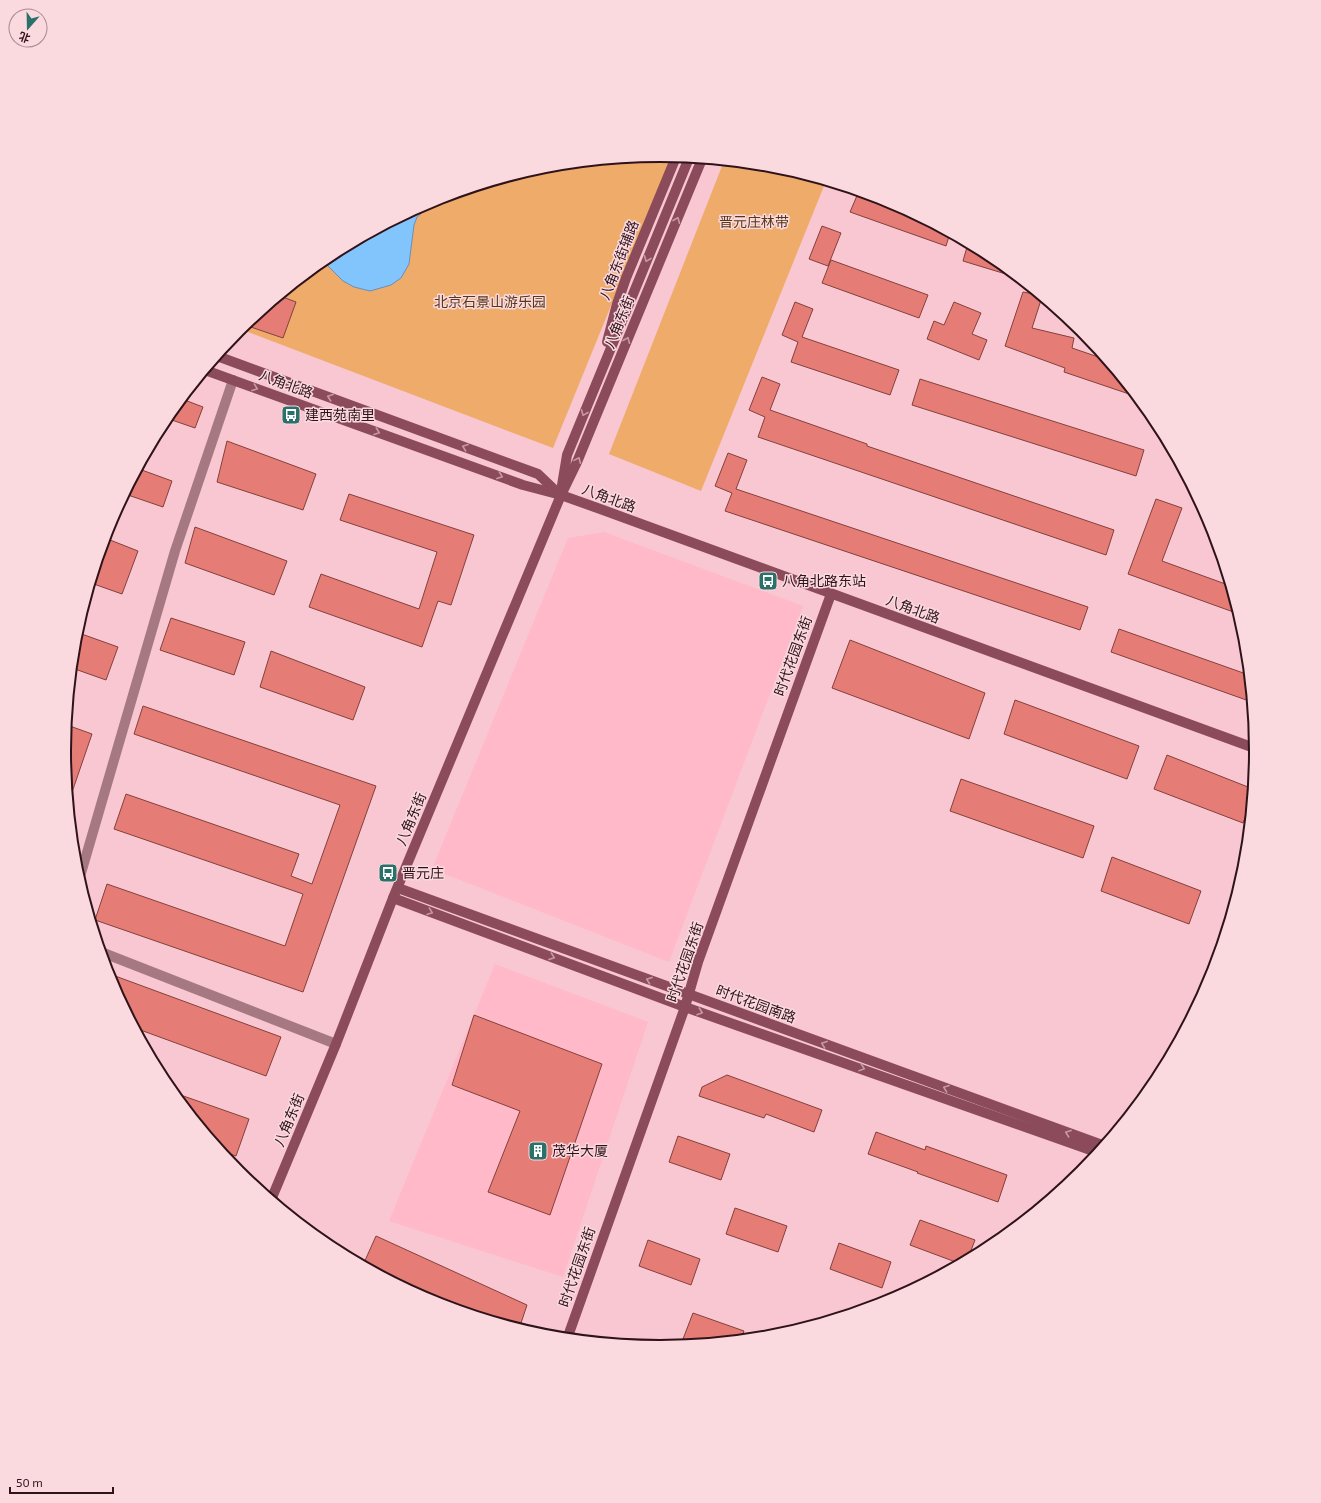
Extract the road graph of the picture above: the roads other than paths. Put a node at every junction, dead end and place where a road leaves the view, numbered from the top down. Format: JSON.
{"nodes":[{"id":1,"x":673,"y":162,"type":"edge"},
{"id":2,"x":687,"y":163,"type":"edge"},
{"id":3,"x":700,"y":163,"type":"edge"},
{"id":4,"x":222,"y":358,"type":"edge"},
{"id":5,"x":210,"y":372,"type":"edge"},
{"id":6,"x":598,"y":377,"type":"junction"},
{"id":7,"x":233,"y":380,"type":"junction"},
{"id":8,"x":561,"y":495,"type":"junction"},
{"id":9,"x":831,"y":594,"type":"junction"},
{"id":10,"x":1250,"y":746,"type":"edge"},
{"id":11,"x":82,"y":868,"type":"edge"},
{"id":12,"x":398,"y":888,"type":"junction"},
{"id":13,"x":393,"y":898,"type":"junction"},
{"id":14,"x":107,"y":954,"type":"edge"},
{"id":15,"x":689,"y":994,"type":"junction"},
{"id":16,"x":684,"y":1007,"type":"junction"},
{"id":17,"x":336,"y":1044,"type":"junction"},
{"id":18,"x":1100,"y":1144,"type":"edge"},
{"id":19,"x":1093,"y":1151,"type":"edge"},
{"id":20,"x":273,"y":1196,"type":"edge"},
{"id":21,"x":569,"y":1334,"type":"edge"}],
"edges":[{"from":1,"to":6,"type":"street","name":"八角东街辅路"},
{"from":2,"to":6,"type":"street","name":"八角东街","one_way":true},
{"from":8,"to":3,"type":"street","name":"八角东街","one_way":true},
{"from":8,"to":4,"type":"street","name":"八角北路","one_way":true},
{"from":5,"to":7,"type":"street","name":"八角北路"},
{"from":6,"to":8,"type":"street","name":"八角东街","one_way":true},
{"from":7,"to":8,"type":"street","name":"八角北路","one_way":true},
{"from":7,"to":11,"type":"street"},
{"from":8,"to":9,"type":"street","name":"八角北路"},
{"from":8,"to":12,"type":"street","name":"八角东街"},
{"from":9,"to":10,"type":"street","name":"八角北路"},
{"from":9,"to":15,"type":"street","name":"时代花园东街"},
{"from":12,"to":13,"type":"street","name":"八角东街"},
{"from":15,"to":12,"type":"street","name":"时代花园南路","one_way":true},
{"from":13,"to":16,"type":"street","name":"时代花园南路","one_way":true},
{"from":13,"to":17,"type":"street","name":"八角东街"},
{"from":14,"to":17,"type":"street"},
{"from":15,"to":16,"type":"street","name":"时代花园东街"},
{"from":18,"to":15,"type":"street","name":"时代花园南路","one_way":true},
{"from":16,"to":19,"type":"street","name":"时代花园南路","one_way":true},
{"from":16,"to":21,"type":"street","name":"时代花园东街"},
{"from":17,"to":20,"type":"street","name":"八角东街"}]}
